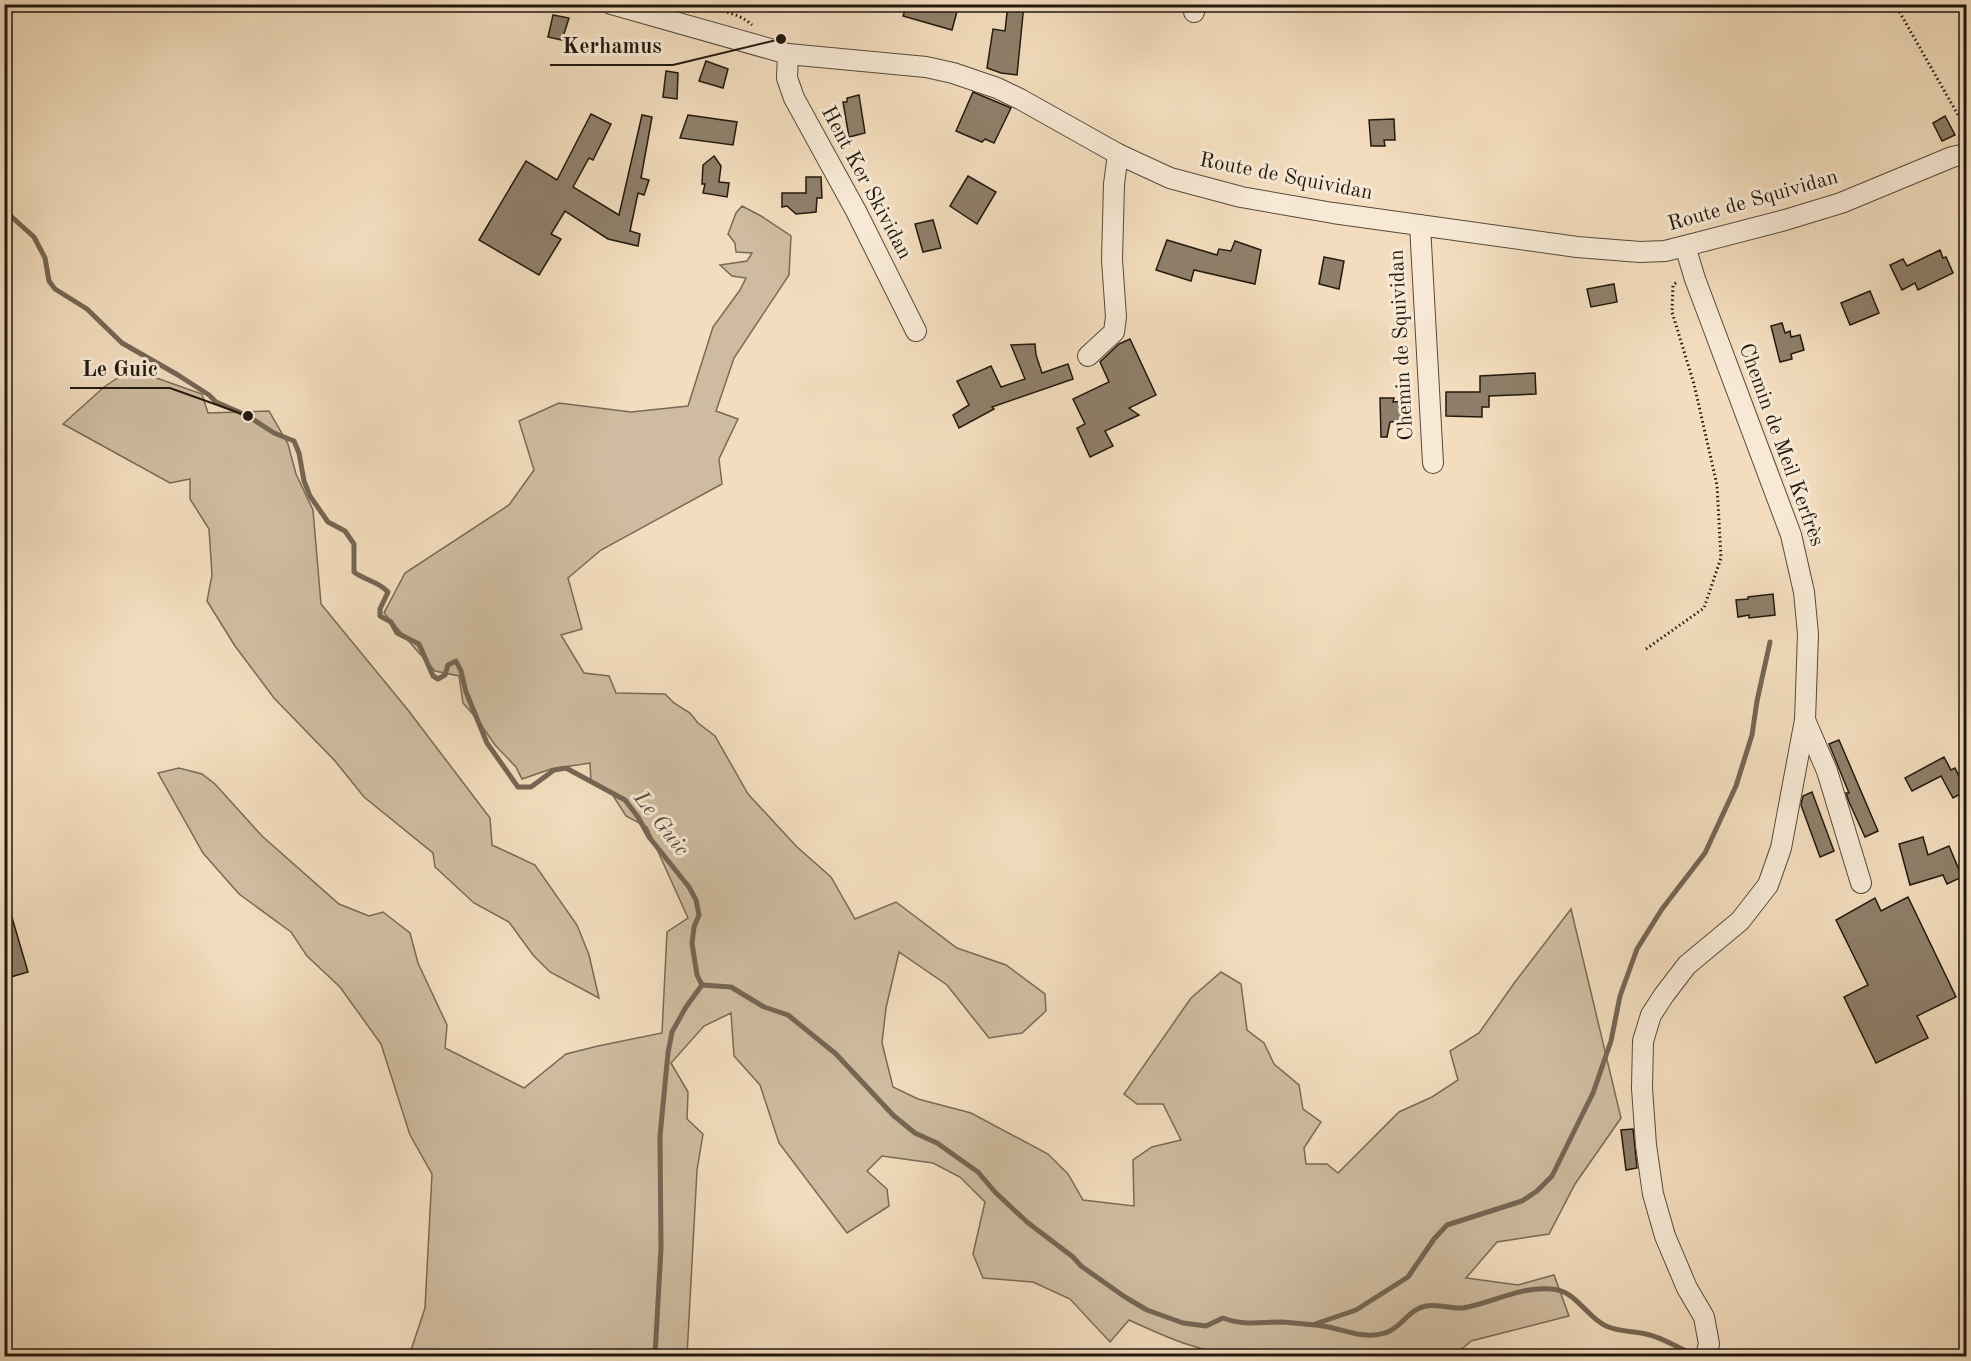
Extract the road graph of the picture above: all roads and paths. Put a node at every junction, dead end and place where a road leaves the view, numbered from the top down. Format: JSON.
{"nodes":[{"id":1,"x":611,"y":4,"type":"edge"},
{"id":2,"x":1895,"y":4,"type":"edge"},
{"id":3,"x":788,"y":54,"type":"junction"},
{"id":4,"x":1966,"y":129,"type":"edge"},
{"id":5,"x":1118,"y":154,"type":"junction"},
{"id":6,"x":1966,"y":154,"type":"edge"},
{"id":7,"x":1420,"y":225,"type":"junction"},
{"id":8,"x":1685,"y":246,"type":"junction"},
{"id":9,"x":1693,"y":271,"type":"junction"},
{"id":10,"x":916,"y":331,"type":"dead end"},
{"id":11,"x":1088,"y":356,"type":"dead end"},
{"id":12,"x":1433,"y":463,"type":"dead end"},
{"id":13,"x":1646,"y":649,"type":"dead end"},
{"id":14,"x":1805,"y":720,"type":"junction"},
{"id":15,"x":1862,"y":883,"type":"dead end"},
{"id":16,"x":1706,"y":1356,"type":"edge"}],
"edges":[{"from":1,"to":3,"type":"street","name":"Route de Squividan"},
{"from":2,"to":4,"type":"path"},
{"from":3,"to":5,"type":"street","name":"Route de Squividan"},
{"from":3,"to":10,"type":"street","name":"Hent Ker Skividan"},
{"from":5,"to":7,"type":"street","name":"Route de Squividan"},
{"from":5,"to":11,"type":"street"},
{"from":6,"to":8,"type":"street","name":"Route de Squividan"},
{"from":7,"to":8,"type":"street","name":"Route de Squividan"},
{"from":7,"to":12,"type":"street","name":"Chemin de Squividan"},
{"from":8,"to":9,"type":"street","name":"Chemin de Meil Kerfrès"},
{"from":9,"to":13,"type":"path"},
{"from":9,"to":14,"type":"street","name":"Chemin de Meil Kerfrès"},
{"from":14,"to":15,"type":"street"},
{"from":14,"to":16,"type":"street","name":"Chemin de Meil Kerfrès"}]}
